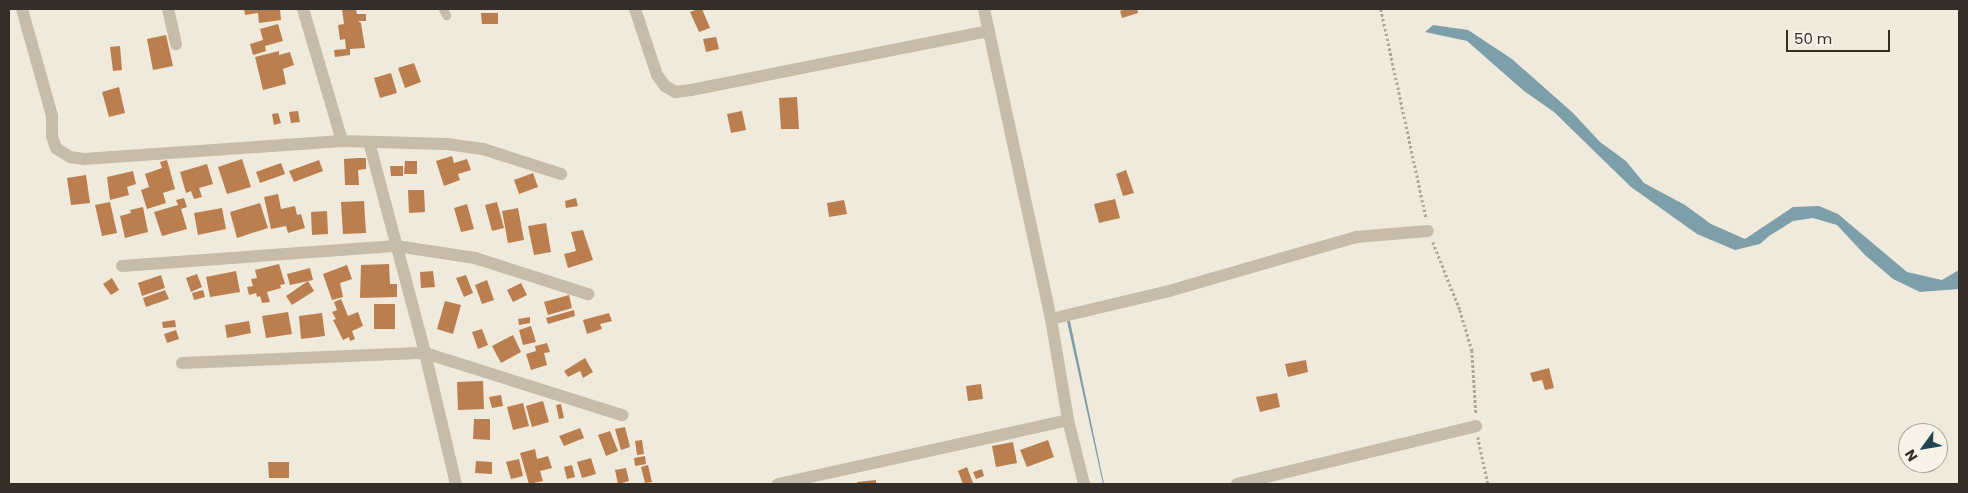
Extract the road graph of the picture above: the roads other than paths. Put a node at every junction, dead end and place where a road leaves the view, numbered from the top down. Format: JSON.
{"nodes":[{"id":1,"x":22,"y":9,"type":"edge"},
{"id":2,"x":168,"y":9,"type":"edge"},
{"id":3,"x":303,"y":9,"type":"edge"},
{"id":4,"x":635,"y":9,"type":"edge"},
{"id":5,"x":984,"y":9,"type":"edge"},
{"id":6,"x":989,"y":31,"type":"junction"},
{"id":7,"x":176,"y":44,"type":"dead end"},
{"id":8,"x":342,"y":141,"type":"junction"},
{"id":9,"x":369,"y":142,"type":"junction"},
{"id":10,"x":561,"y":174,"type":"dead end"},
{"id":11,"x":1428,"y":231,"type":"road end"},
{"id":12,"x":396,"y":246,"type":"junction"},
{"id":13,"x":122,"y":266,"type":"dead end"},
{"id":14,"x":588,"y":294,"type":"dead end"},
{"id":15,"x":1051,"y":318,"type":"junction"},
{"id":16,"x":425,"y":353,"type":"junction"},
{"id":17,"x":182,"y":363,"type":"dead end"},
{"id":18,"x":622,"y":415,"type":"dead end"},
{"id":19,"x":1068,"y":420,"type":"junction"},
{"id":20,"x":1476,"y":426,"type":"road end"},
{"id":21,"x":456,"y":484,"type":"edge"},
{"id":22,"x":778,"y":484,"type":"edge"},
{"id":23,"x":1084,"y":484,"type":"edge"},
{"id":24,"x":1237,"y":484,"type":"edge"}],
"edges":[{"from":1,"to":8,"type":"street"},
{"from":2,"to":7,"type":"street"},
{"from":3,"to":8,"type":"street"},
{"from":4,"to":6,"type":"street"},
{"from":5,"to":6,"type":"street"},
{"from":6,"to":15,"type":"street"},
{"from":8,"to":9,"type":"street"},
{"from":9,"to":10,"type":"street"},
{"from":9,"to":12,"type":"street"},
{"from":11,"to":15,"type":"street"},
{"from":12,"to":13,"type":"street"},
{"from":12,"to":14,"type":"street"},
{"from":12,"to":16,"type":"street"},
{"from":15,"to":19,"type":"street"},
{"from":16,"to":17,"type":"street"},
{"from":16,"to":18,"type":"street"},
{"from":16,"to":21,"type":"street"},
{"from":19,"to":22,"type":"street"},
{"from":19,"to":23,"type":"street"},
{"from":20,"to":24,"type":"street"}]}
